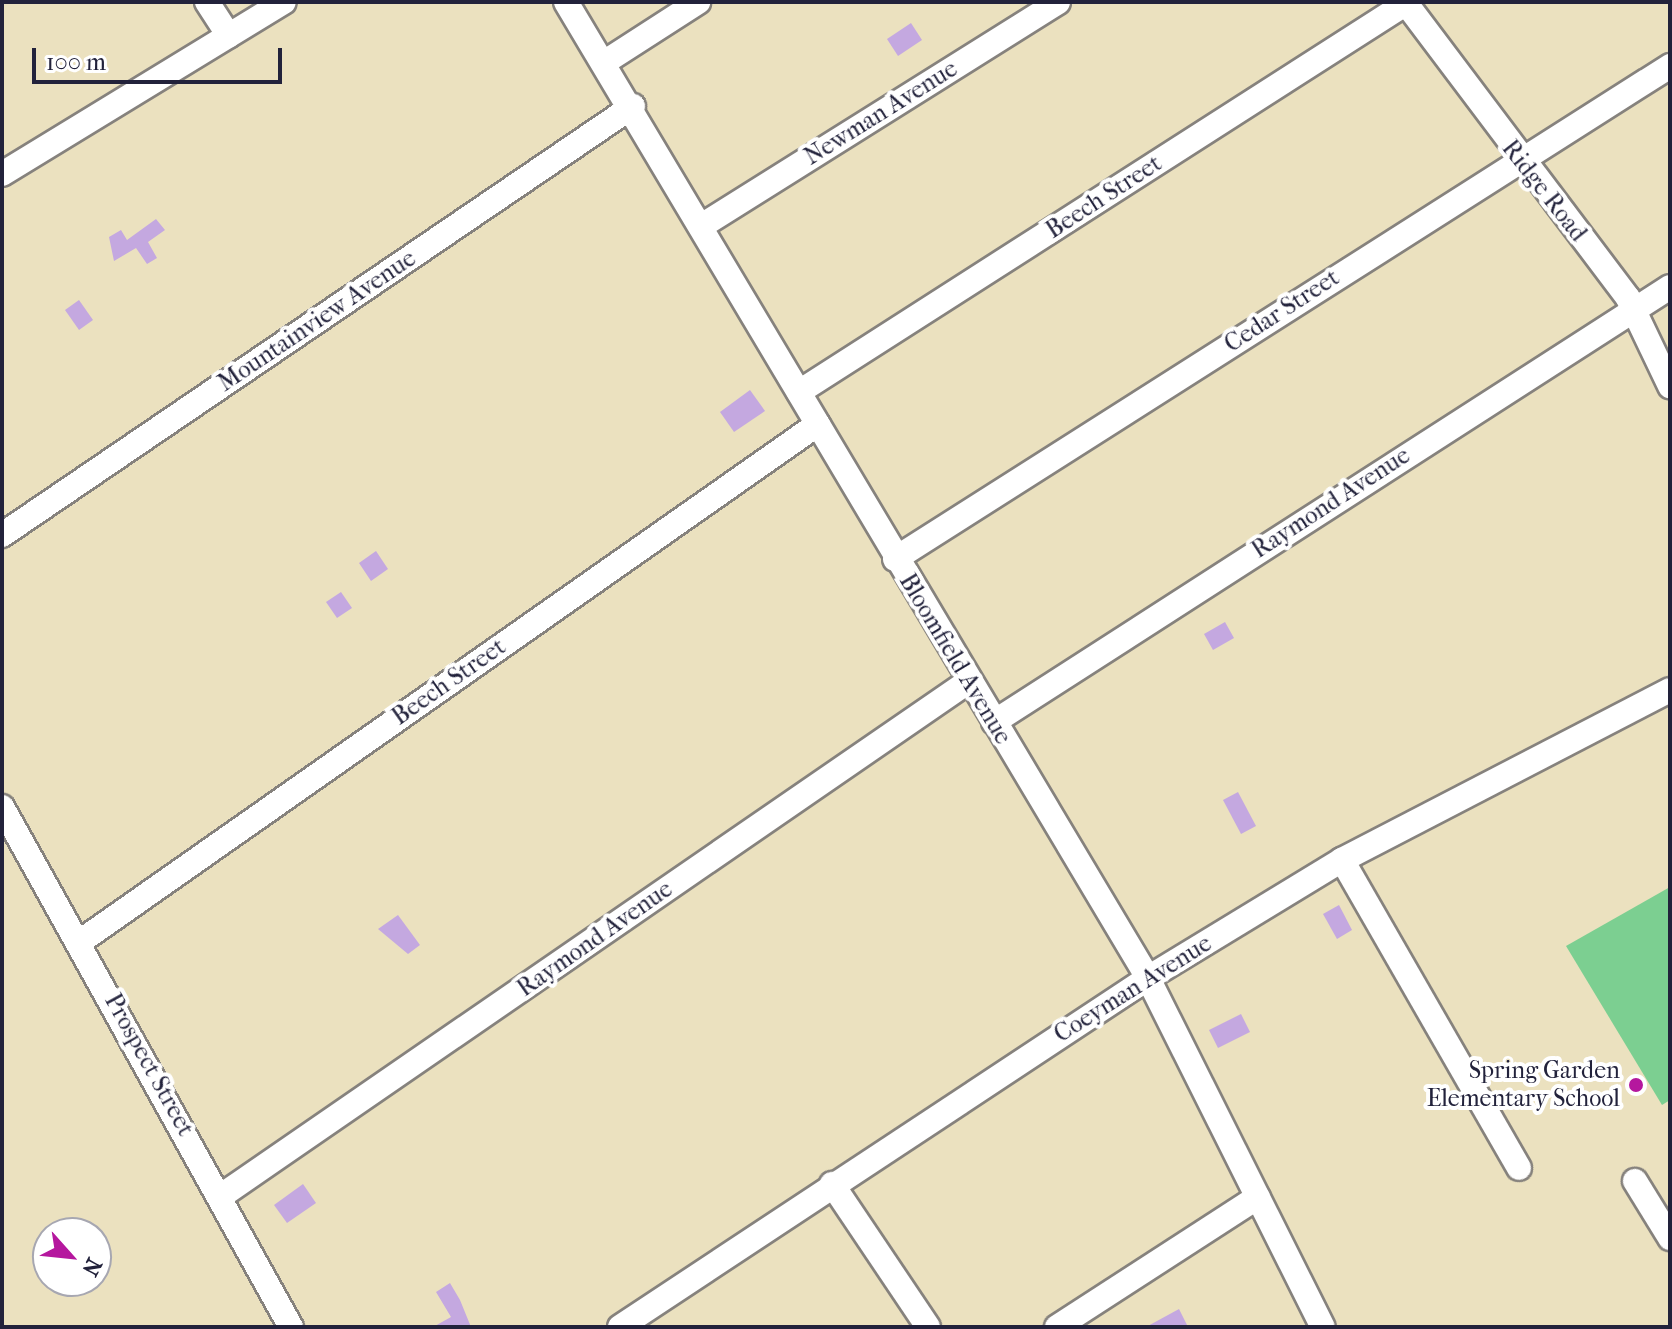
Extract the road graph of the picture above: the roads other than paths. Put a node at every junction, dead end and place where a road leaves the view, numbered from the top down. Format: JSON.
{"nodes":[{"id":1,"x":207,"y":2,"type":"edge"},
{"id":2,"x":284,"y":2,"type":"edge"},
{"id":3,"x":566,"y":2,"type":"edge"},
{"id":4,"x":698,"y":2,"type":"edge"},
{"id":5,"x":1058,"y":2,"type":"edge"},
{"id":6,"x":1407,"y":2,"type":"edge"},
{"id":7,"x":229,"y":36,"type":"junction"},
{"id":8,"x":605,"y":62,"type":"junction"},
{"id":9,"x":1670,"y":66,"type":"edge"},
{"id":10,"x":633,"y":106,"type":"junction"},
{"id":11,"x":1519,"y":159,"type":"junction"},
{"id":12,"x":2,"y":174,"type":"edge"},
{"id":13,"x":703,"y":225,"type":"junction"},
{"id":14,"x":1670,"y":287,"type":"edge"},
{"id":15,"x":1633,"y":309,"type":"junction"},
{"id":16,"x":1670,"y":386,"type":"edge"},
{"id":17,"x":799,"y":392,"type":"junction"},
{"id":18,"x":818,"y":424,"type":"junction"},
{"id":19,"x":2,"y":535,"type":"edge"},
{"id":20,"x":895,"y":559,"type":"junction"},
{"id":21,"x":969,"y":681,"type":"junction"},
{"id":22,"x":1670,"y":690,"type":"edge"},
{"id":23,"x":994,"y":722,"type":"junction"},
{"id":24,"x":2,"y":807,"type":"edge"},
{"id":25,"x":1342,"y":860,"type":"junction"},
{"id":26,"x":81,"y":941,"type":"junction"},
{"id":27,"x":1148,"y":978,"type":"junction"},
{"id":28,"x":1519,"y":1168,"type":"dead end"},
{"id":29,"x":1635,"y":1181,"type":"dead end"},
{"id":30,"x":832,"y":1184,"type":"junction"},
{"id":31,"x":221,"y":1196,"type":"junction"},
{"id":32,"x":1258,"y":1197,"type":"junction"},
{"id":33,"x":1670,"y":1238,"type":"edge"},
{"id":34,"x":291,"y":1327,"type":"edge"},
{"id":35,"x":620,"y":1327,"type":"edge"},
{"id":36,"x":928,"y":1327,"type":"edge"},
{"id":37,"x":1057,"y":1327,"type":"edge"},
{"id":38,"x":1323,"y":1327,"type":"edge"}],
"edges":[{"from":1,"to":7,"type":"street"},
{"from":2,"to":7,"type":"street"},
{"from":3,"to":8,"type":"street","name":"Bloomfield Avenue"},
{"from":4,"to":8,"type":"street"},
{"from":5,"to":13,"type":"street","name":"Newman Avenue"},
{"from":6,"to":11,"type":"street","name":"Ridge Road"},
{"from":6,"to":17,"type":"street","name":"Beech Street"},
{"from":7,"to":12,"type":"street"},
{"from":8,"to":10,"type":"street","name":"Bloomfield Avenue"},
{"from":9,"to":11,"type":"street","name":"Cedar Street"},
{"from":10,"to":13,"type":"street","name":"Bloomfield Avenue"},
{"from":10,"to":19,"type":"street","name":"Mountainview Avenue"},
{"from":11,"to":15,"type":"street","name":"Ridge Road"},
{"from":11,"to":20,"type":"street","name":"Cedar Street"},
{"from":13,"to":17,"type":"street","name":"Bloomfield Avenue"},
{"from":14,"to":15,"type":"street","name":"Raymond Avenue"},
{"from":15,"to":16,"type":"street","name":"Ridge Road"},
{"from":15,"to":23,"type":"street","name":"Raymond Avenue"},
{"from":17,"to":18,"type":"street","name":"Bloomfield Avenue"},
{"from":18,"to":20,"type":"street","name":"Bloomfield Avenue"},
{"from":18,"to":26,"type":"street","name":"Beech Street"},
{"from":20,"to":21,"type":"street","name":"Bloomfield Avenue"},
{"from":21,"to":23,"type":"street","name":"Bloomfield Avenue"},
{"from":21,"to":31,"type":"street","name":"Raymond Avenue"},
{"from":22,"to":25,"type":"street","name":"Coeyman Avenue"},
{"from":23,"to":27,"type":"street","name":"Bloomfield Avenue"},
{"from":24,"to":26,"type":"street","name":"Prospect Street"},
{"from":25,"to":27,"type":"street","name":"Coeyman Avenue"},
{"from":25,"to":28,"type":"street"},
{"from":26,"to":31,"type":"street","name":"Prospect Street"},
{"from":27,"to":30,"type":"street","name":"Coeyman Avenue"},
{"from":27,"to":32,"type":"street","name":"Bloomfield Avenue"},
{"from":29,"to":33,"type":"street"},
{"from":30,"to":35,"type":"street","name":"Coeyman Avenue"},
{"from":30,"to":36,"type":"street"},
{"from":31,"to":34,"type":"street","name":"Prospect Street"},
{"from":32,"to":37,"type":"street"},
{"from":32,"to":38,"type":"street","name":"Bloomfield Avenue"}]}
